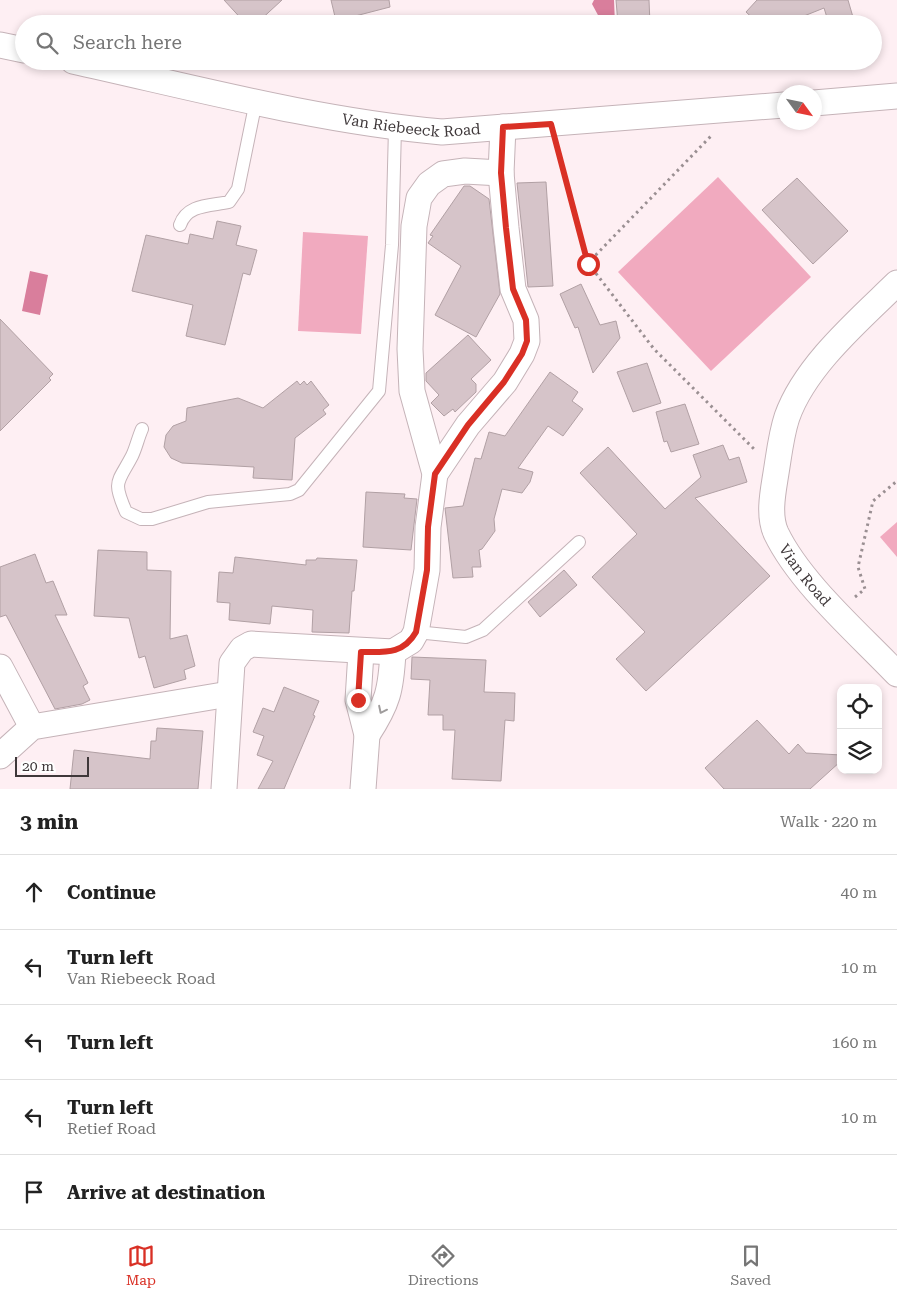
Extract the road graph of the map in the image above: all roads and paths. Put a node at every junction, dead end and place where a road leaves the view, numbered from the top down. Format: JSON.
{"nodes":[{"id":1,"x":0,"y":45,"type":"edge"},
{"id":2,"x":15,"y":48,"type":"edge"},
{"id":3,"x":114,"y":70,"type":"edge"},
{"id":4,"x":897,"y":96,"type":"edge"},
{"id":5,"x":256,"y":101,"type":"junction"},
{"id":6,"x":822,"y":102,"type":"edge"},
{"id":7,"x":777,"y":106,"type":"edge"},
{"id":8,"x":736,"y":109,"type":"junction"},
{"id":9,"x":551,"y":124,"type":"junction"},
{"id":10,"x":503,"y":127,"type":"junction"},
{"id":11,"x":395,"y":128,"type":"junction"},
{"id":12,"x":501,"y":173,"type":"junction"},
{"id":13,"x":180,"y":225,"type":"dead end"},
{"id":14,"x":588,"y":264,"type":"junction"},
{"id":15,"x":897,"y":283,"type":"edge"},
{"id":16,"x":142,"y":429,"type":"dead end"},
{"id":17,"x":778,"y":458,"type":"junction"},
{"id":18,"x":435,"y":474,"type":"junction"},
{"id":19,"x":897,"y":481,"type":"edge"},
{"id":20,"x":579,"y":542,"type":"dead end"},
{"id":21,"x":838,"y":612,"type":"junction"},
{"id":22,"x":416,"y":632,"type":"junction"},
{"id":23,"x":361,"y":652,"type":"junction"},
{"id":24,"x":393,"y":652,"type":"junction"},
{"id":25,"x":0,"y":667,"type":"edge"},
{"id":26,"x":897,"y":674,"type":"edge"},
{"id":27,"x":229,"y":694,"type":"junction"},
{"id":28,"x":32,"y":727,"type":"junction"},
{"id":29,"x":366,"y":735,"type":"junction"},
{"id":30,"x":0,"y":756,"type":"edge"},
{"id":31,"x":224,"y":789,"type":"edge"},
{"id":32,"x":363,"y":789,"type":"edge"}],
"edges":[{"from":1,"to":2,"type":"street"},
{"from":3,"to":5,"type":"street","name":"Van Riebeeck Road"},
{"from":4,"to":6,"type":"street"},
{"from":5,"to":11,"type":"street","name":"Van Riebeeck Road"},
{"from":5,"to":13,"type":"lane"},
{"from":7,"to":8,"type":"street","name":"Van Riebeeck Road"},
{"from":8,"to":9,"type":"street","name":"Van Riebeeck Road"},
{"from":8,"to":14,"type":"path"},
{"from":9,"to":10,"type":"street","name":"Van Riebeeck Road"},
{"from":9,"to":14,"type":"path"},
{"from":10,"to":11,"type":"street","name":"Van Riebeeck Road"},
{"from":10,"to":12,"type":"street"},
{"from":11,"to":16,"type":"lane"},
{"from":12,"to":18,"type":"street"},
{"from":12,"to":18,"type":"street"},
{"from":14,"to":17,"type":"path"},
{"from":15,"to":17,"type":"street","name":"Vian Road"},
{"from":17,"to":21,"type":"street","name":"Vian Road"},
{"from":18,"to":22,"type":"street"},
{"from":19,"to":21,"type":"path"},
{"from":20,"to":22,"type":"lane"},
{"from":21,"to":26,"type":"street","name":"Vian Road"},
{"from":22,"to":24,"type":"street"},
{"from":23,"to":24,"type":"street"},
{"from":23,"to":27,"type":"street"},
{"from":23,"to":29,"type":"street"},
{"from":24,"to":29,"type":"street","one_way":true},
{"from":25,"to":28,"type":"street"},
{"from":27,"to":28,"type":"street"},
{"from":27,"to":31,"type":"street"},
{"from":28,"to":30,"type":"street"},
{"from":29,"to":32,"type":"street"}]}
